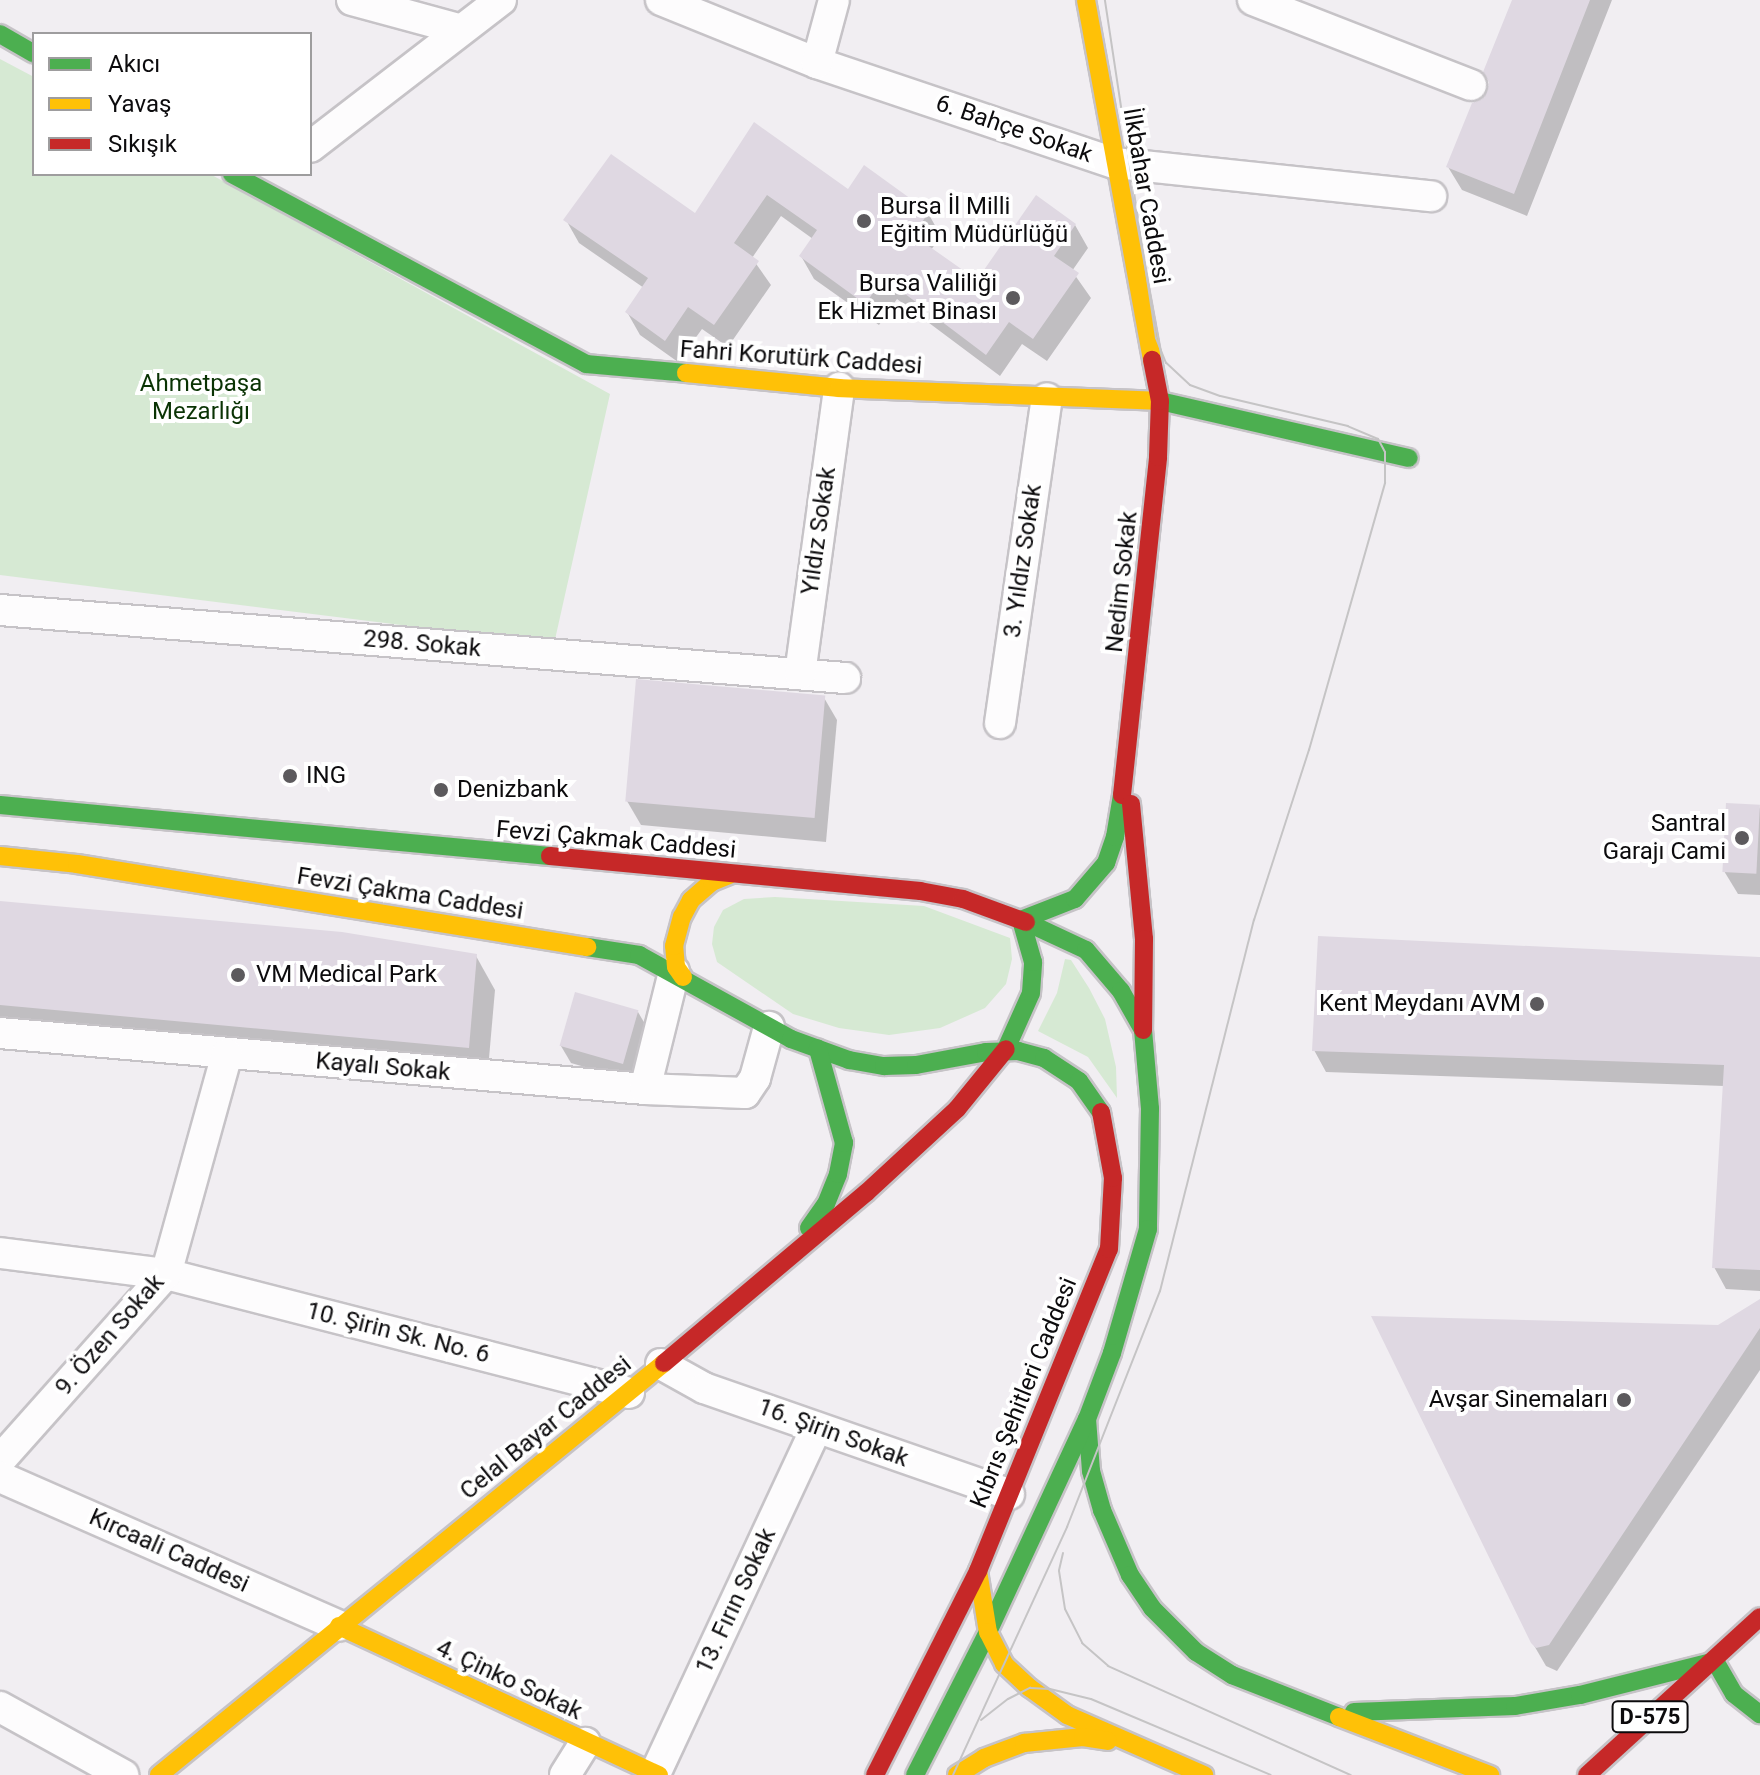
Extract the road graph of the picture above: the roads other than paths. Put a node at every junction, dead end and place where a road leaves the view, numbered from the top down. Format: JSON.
{"nodes":[{"id":1,"x":352,"y":0,"type":"edge"},
{"id":2,"x":501,"y":0,"type":"edge"},
{"id":3,"x":661,"y":0,"type":"edge"},
{"id":4,"x":834,"y":0,"type":"edge"},
{"id":5,"x":1086,"y":0,"type":"edge"},
{"id":6,"x":1253,"y":0,"type":"edge"},
{"id":7,"x":459,"y":29,"type":"junction"},
{"id":8,"x":0,"y":34,"type":"edge"},
{"id":9,"x":32,"y":53,"type":"edge"},
{"id":10,"x":817,"y":63,"type":"junction"},
{"id":11,"x":1471,"y":85,"type":"dead end"},
{"id":12,"x":312,"y":145,"type":"edge"},
{"id":13,"x":1115,"y":163,"type":"junction"},
{"id":14,"x":255,"y":179,"type":"edge"},
{"id":15,"x":1431,"y":196,"type":"dead end"},
{"id":16,"x":839,"y":388,"type":"junction"},
{"id":17,"x":1047,"y":398,"type":"junction"},
{"id":18,"x":1160,"y":401,"type":"junction"},
{"id":19,"x":1409,"y":458,"type":"dead end"},
{"id":20,"x":0,"y":610,"type":"edge"},
{"id":21,"x":800,"y":674,"type":"junction"},
{"id":22,"x":845,"y":678,"type":"dead end"},
{"id":23,"x":1000,"y":723,"type":"dead end"},
{"id":24,"x":1126,"y":768,"type":"junction"},
{"id":25,"x":0,"y":805,"type":"edge"},
{"id":26,"x":0,"y":856,"type":"edge"},
{"id":27,"x":729,"y":875,"type":"junction"},
{"id":28,"x":1021,"y":920,"type":"junction"},
{"id":29,"x":678,"y":975,"type":"junction"},
{"id":30,"x":1143,"y":1030,"type":"junction"},
{"id":31,"x":0,"y":1033,"type":"edge"},
{"id":32,"x":780,"y":1033,"type":"junction"},
{"id":33,"x":818,"y":1049,"type":"junction"},
{"id":34,"x":1011,"y":1052,"type":"junction"},
{"id":35,"x":227,"y":1054,"type":"junction"},
{"id":36,"x":645,"y":1089,"type":"junction"},
{"id":37,"x":0,"y":1253,"type":"edge"},
{"id":38,"x":787,"y":1258,"type":"junction"},
{"id":39,"x":166,"y":1274,"type":"junction"},
{"id":40,"x":661,"y":1364,"type":"junction"},
{"id":41,"x":629,"y":1393,"type":"junction"},
{"id":42,"x":1087,"y":1419,"type":"junction"},
{"id":43,"x":816,"y":1428,"type":"junction"},
{"id":44,"x":0,"y":1460,"type":"edge"},
{"id":45,"x":0,"y":1477,"type":"edge"},
{"id":46,"x":1009,"y":1494,"type":"junction"},
{"id":47,"x":978,"y":1571,"type":"junction"},
{"id":48,"x":1760,"y":1617,"type":"edge"},
{"id":49,"x":339,"y":1626,"type":"junction"},
{"id":50,"x":988,"y":1632,"type":"junction"},
{"id":51,"x":1715,"y":1661,"type":"junction"},
{"id":52,"x":0,"y":1707,"type":"edge"},
{"id":53,"x":1330,"y":1712,"type":"junction"},
{"id":54,"x":1760,"y":1714,"type":"edge"},
{"id":55,"x":585,"y":1743,"type":"junction"},
{"id":56,"x":1130,"y":1746,"type":"junction"},
{"id":57,"x":657,"y":1774,"type":"edge"},
{"id":58,"x":123,"y":1775,"type":"edge"},
{"id":59,"x":159,"y":1775,"type":"edge"},
{"id":60,"x":565,"y":1775,"type":"edge"},
{"id":61,"x":875,"y":1775,"type":"edge"},
{"id":62,"x":915,"y":1775,"type":"edge"},
{"id":63,"x":957,"y":1775,"type":"edge"},
{"id":64,"x":1204,"y":1775,"type":"edge"},
{"id":65,"x":1490,"y":1775,"type":"edge"},
{"id":66,"x":1587,"y":1775,"type":"edge"}],
"edges":[{"from":1,"to":7,"type":"street"},
{"from":2,"to":7,"type":"street"},
{"from":3,"to":10,"type":"street","name":"6. Bahçe Sokak"},
{"from":4,"to":10,"type":"street"},
{"from":5,"to":13,"type":"main road","name":"İlkbahar Caddesi"},
{"from":6,"to":11,"type":"street"},
{"from":7,"to":12,"type":"street"},
{"from":8,"to":9,"type":"main road"},
{"from":10,"to":13,"type":"street","name":"6. Bahçe Sokak"},
{"from":13,"to":15,"type":"street","name":"6. Bahçe Sokak"},
{"from":13,"to":18,"type":"main road","name":"İlkbahar Caddesi"},
{"from":14,"to":16,"type":"main road","name":"Fahri Korutürk Caddesi"},
{"from":16,"to":17,"type":"main road","name":"Fahri Korutürk Caddesi"},
{"from":16,"to":21,"type":"street","name":"Yıldız Sokak"},
{"from":17,"to":18,"type":"main road","name":"Fahri Korutürk Caddesi"},
{"from":17,"to":23,"type":"street","name":"3. Yıldız Sokak"},
{"from":18,"to":19,"type":"main road","name":"Fahri Korutürk Caddesi"},
{"from":18,"to":24,"type":"main road","name":"Nedim Sokak"},
{"from":20,"to":21,"type":"street","name":"298. Sokak"},
{"from":21,"to":22,"type":"street","name":"298. Sokak"},
{"from":24,"to":28,"type":"main road"},
{"from":24,"to":30,"type":"main road"},
{"from":25,"to":27,"type":"main road","name":"Fevzi Çakmak Caddesi"},
{"from":26,"to":29,"type":"main road","name":"Fevzi Çakma Caddesi"},
{"from":27,"to":28,"type":"main road","name":"Fevzi Çakmak Caddesi"},
{"from":27,"to":29,"type":"main road"},
{"from":28,"to":30,"type":"main road","name":"Fevzi Çakmak Caddesi"},
{"from":28,"to":34,"type":"main road","name":"Celal Bayar Caddesi"},
{"from":29,"to":32,"type":"main road","name":"Fevzi Çakma Caddesi"},
{"from":29,"to":36,"type":"street"},
{"from":30,"to":42,"type":"main road"},
{"from":31,"to":35,"type":"street","name":"Kayalı Sokak"},
{"from":32,"to":33,"type":"main road"},
{"from":32,"to":36,"type":"street","name":"Kayalı Sokak"},
{"from":33,"to":34,"type":"main road"},
{"from":33,"to":38,"type":"main road"},
{"from":34,"to":38,"type":"main road","name":"Celal Bayar Caddesi"},
{"from":34,"to":46,"type":"main road","name":"Kıbrıs Şehitleri Caddesi"},
{"from":35,"to":36,"type":"street","name":"Kayalı Sokak"},
{"from":35,"to":39,"type":"street","name":"9. Özen Sokak"},
{"from":37,"to":39,"type":"street","name":"10. Şirin Sk. No. 6"},
{"from":38,"to":40,"type":"main road","name":"Celal Bayar Caddesi"},
{"from":39,"to":41,"type":"street","name":"10. Şirin Sk. No. 6"},
{"from":39,"to":44,"type":"street","name":"9. Özen Sokak"},
{"from":40,"to":41,"type":"main road","name":"Celal Bayar Caddesi"},
{"from":40,"to":43,"type":"street","name":"16. Şirin Sokak"},
{"from":41,"to":49,"type":"main road","name":"Celal Bayar Caddesi"},
{"from":42,"to":50,"type":"main road"},
{"from":42,"to":53,"type":"main road"},
{"from":43,"to":46,"type":"street","name":"16. Şirin Sokak"},
{"from":43,"to":57,"type":"street","name":"13. Fırın Sokak"},
{"from":45,"to":49,"type":"street","name":"Kırcaali Caddesi"},
{"from":46,"to":47,"type":"main road","name":"Kıbrıs Şehitleri Caddesi"},
{"from":47,"to":50,"type":"main road"},
{"from":47,"to":61,"type":"main road","name":"Kıbrıs Şehitleri Caddesi"},
{"from":48,"to":51,"type":"main road","number":"D-575"},
{"from":49,"to":55,"type":"main road","name":"4. Çinko Sokak"},
{"from":49,"to":59,"type":"main road","name":"Celal Bayar Caddesi"},
{"from":50,"to":56,"type":"main road"},
{"from":50,"to":62,"type":"main road"},
{"from":51,"to":53,"type":"main road"},
{"from":51,"to":54,"type":"main road"},
{"from":51,"to":66,"type":"main road","number":"D-575"},
{"from":52,"to":58,"type":"street"},
{"from":53,"to":65,"type":"main road"},
{"from":55,"to":57,"type":"main road","name":"4. Çinko Sokak"},
{"from":55,"to":60,"type":"street"},
{"from":56,"to":63,"type":"main road"},
{"from":56,"to":64,"type":"main road"}]}
